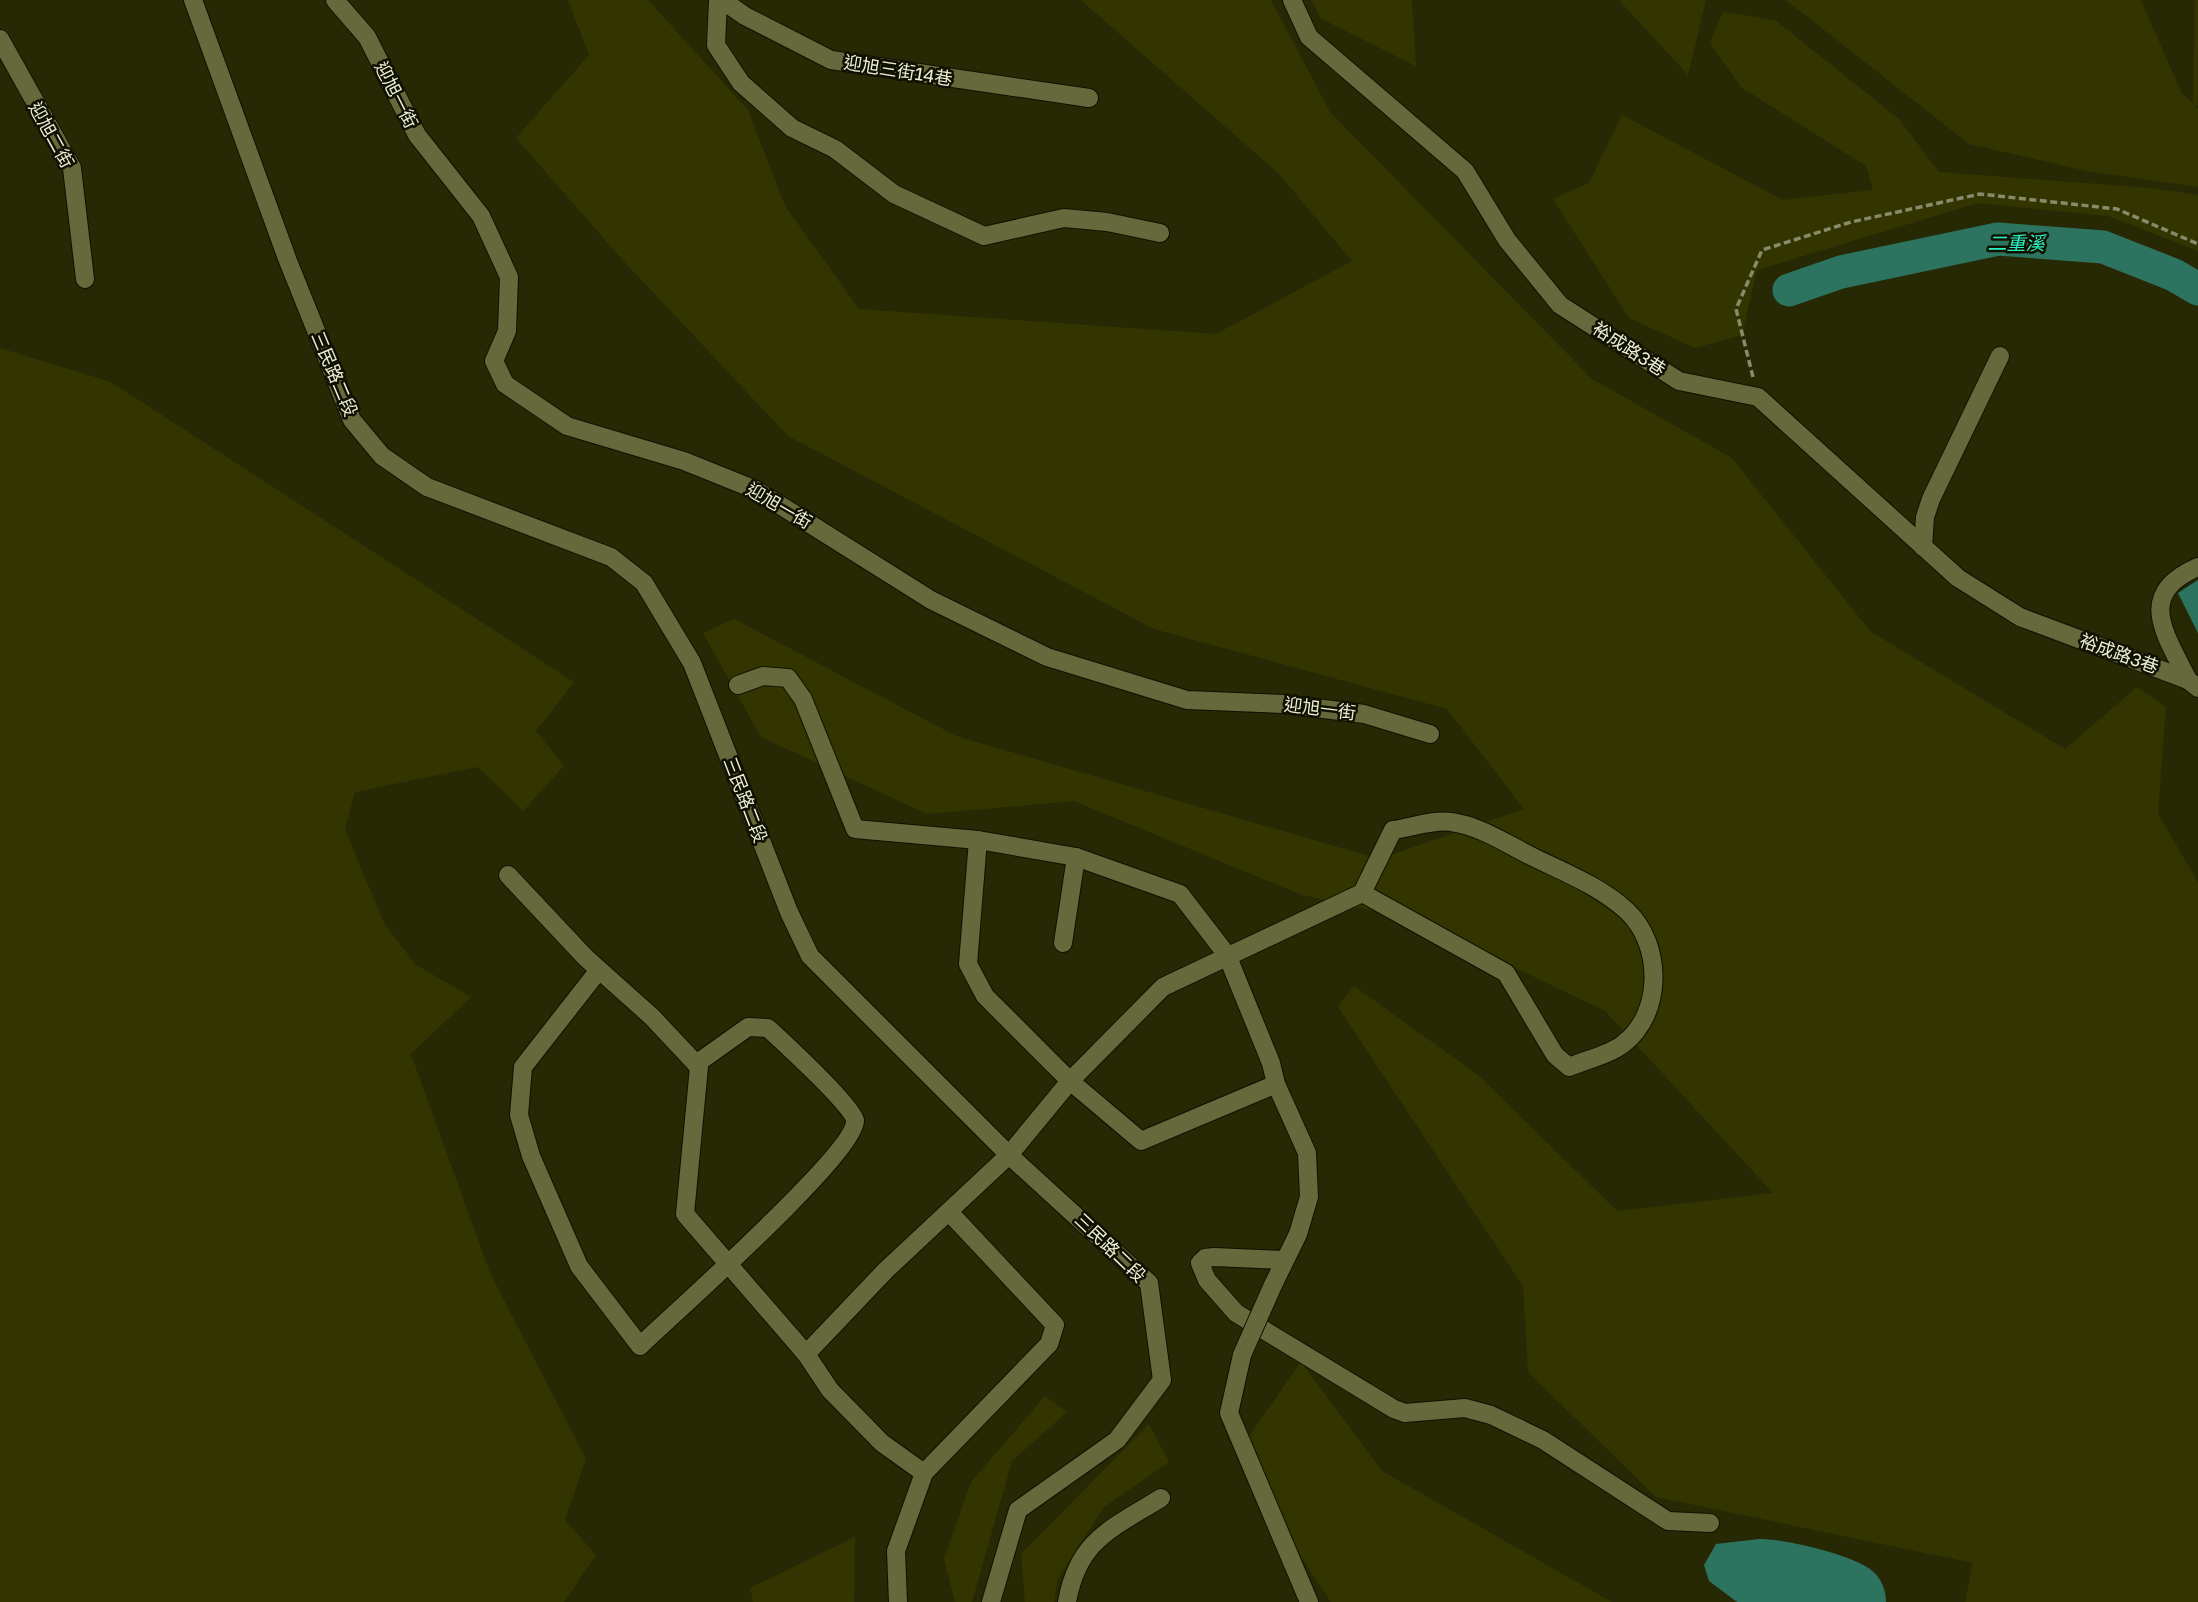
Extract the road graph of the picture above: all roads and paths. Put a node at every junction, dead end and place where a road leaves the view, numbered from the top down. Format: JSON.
{"nodes":[{"id":1,"x":193,"y":0,"type":"edge"},
{"id":2,"x":335,"y":0,"type":"edge"},
{"id":3,"x":720,"y":0,"type":"edge"},
{"id":4,"x":1292,"y":0,"type":"edge"},
{"id":5,"x":0,"y":39,"type":"edge"},
{"id":6,"x":1089,"y":98,"type":"dead end"},
{"id":7,"x":1160,"y":233,"type":"dead end"},
{"id":8,"x":2198,"y":243,"type":"edge"},
{"id":9,"x":85,"y":278,"type":"dead end"},
{"id":10,"x":2000,"y":356,"type":"dead end"},
{"id":11,"x":1758,"y":397,"type":"junction"},
{"id":12,"x":1923,"y":547,"type":"junction"},
{"id":13,"x":2198,"y":566,"type":"edge"},
{"id":14,"x":2193,"y":684,"type":"edge"},
{"id":15,"x":738,"y":685,"type":"dead end"},
{"id":16,"x":1430,"y":734,"type":"dead end"},
{"id":17,"x":978,"y":840,"type":"junction"},
{"id":18,"x":1076,"y":858,"type":"junction"},
{"id":19,"x":508,"y":875,"type":"dead end"},
{"id":20,"x":1362,"y":893,"type":"junction"},
{"id":21,"x":1063,"y":943,"type":"dead end"},
{"id":22,"x":1227,"y":955,"type":"junction"},
{"id":23,"x":600,"y":970,"type":"junction"},
{"id":24,"x":696,"y":1064,"type":"junction"},
{"id":25,"x":1070,"y":1081,"type":"junction"},
{"id":26,"x":1276,"y":1084,"type":"junction"},
{"id":27,"x":1009,"y":1155,"type":"junction"},
{"id":28,"x":950,"y":1213,"type":"junction"},
{"id":29,"x":1284,"y":1260,"type":"junction"},
{"id":30,"x":727,"y":1263,"type":"junction"},
{"id":31,"x":806,"y":1354,"type":"junction"},
{"id":32,"x":923,"y":1473,"type":"junction"},
{"id":33,"x":1161,"y":1498,"type":"dead end"},
{"id":34,"x":1710,"y":1522,"type":"dead end"},
{"id":35,"x":898,"y":1602,"type":"edge"},
{"id":36,"x":991,"y":1602,"type":"edge"},
{"id":37,"x":1067,"y":1602,"type":"edge"},
{"id":38,"x":1309,"y":1602,"type":"edge"}],
"edges":[{"from":1,"to":27,"type":"street","name":"三民路二段"},
{"from":2,"to":16,"type":"street","name":"迎旭一街"},
{"from":3,"to":6,"type":"street","name":"迎旭三街14巷"},
{"from":3,"to":7,"type":"street"},
{"from":4,"to":11,"type":"street","name":"裕成路3巷"},
{"from":5,"to":9,"type":"street","name":"迎旭二街"},
{"from":8,"to":11,"type":"path"},
{"from":10,"to":12,"type":"street"},
{"from":11,"to":12,"type":"street","name":"裕成路3巷"},
{"from":12,"to":14,"type":"street","name":"裕成路3巷"},
{"from":13,"to":14,"type":"street","name":"裕成路3巷"},
{"from":15,"to":17,"type":"street"},
{"from":17,"to":18,"type":"street"},
{"from":17,"to":25,"type":"street"},
{"from":18,"to":21,"type":"street"},
{"from":18,"to":22,"type":"street"},
{"from":19,"to":23,"type":"street"},
{"from":20,"to":20,"type":"street"},
{"from":20,"to":22,"type":"street"},
{"from":22,"to":25,"type":"street"},
{"from":22,"to":26,"type":"street"},
{"from":23,"to":24,"type":"street"},
{"from":23,"to":30,"type":"street"},
{"from":24,"to":30,"type":"street"},
{"from":24,"to":30,"type":"street"},
{"from":25,"to":26,"type":"street"},
{"from":25,"to":27,"type":"street"},
{"from":26,"to":29,"type":"street"},
{"from":27,"to":28,"type":"street"},
{"from":27,"to":36,"type":"street","name":"三民路二段"},
{"from":28,"to":31,"type":"street"},
{"from":28,"to":32,"type":"street"},
{"from":29,"to":34,"type":"street"},
{"from":29,"to":38,"type":"street","bridge":true},
{"from":30,"to":31,"type":"street"},
{"from":31,"to":32,"type":"street"},
{"from":32,"to":35,"type":"street"},
{"from":33,"to":37,"type":"street"}]}
